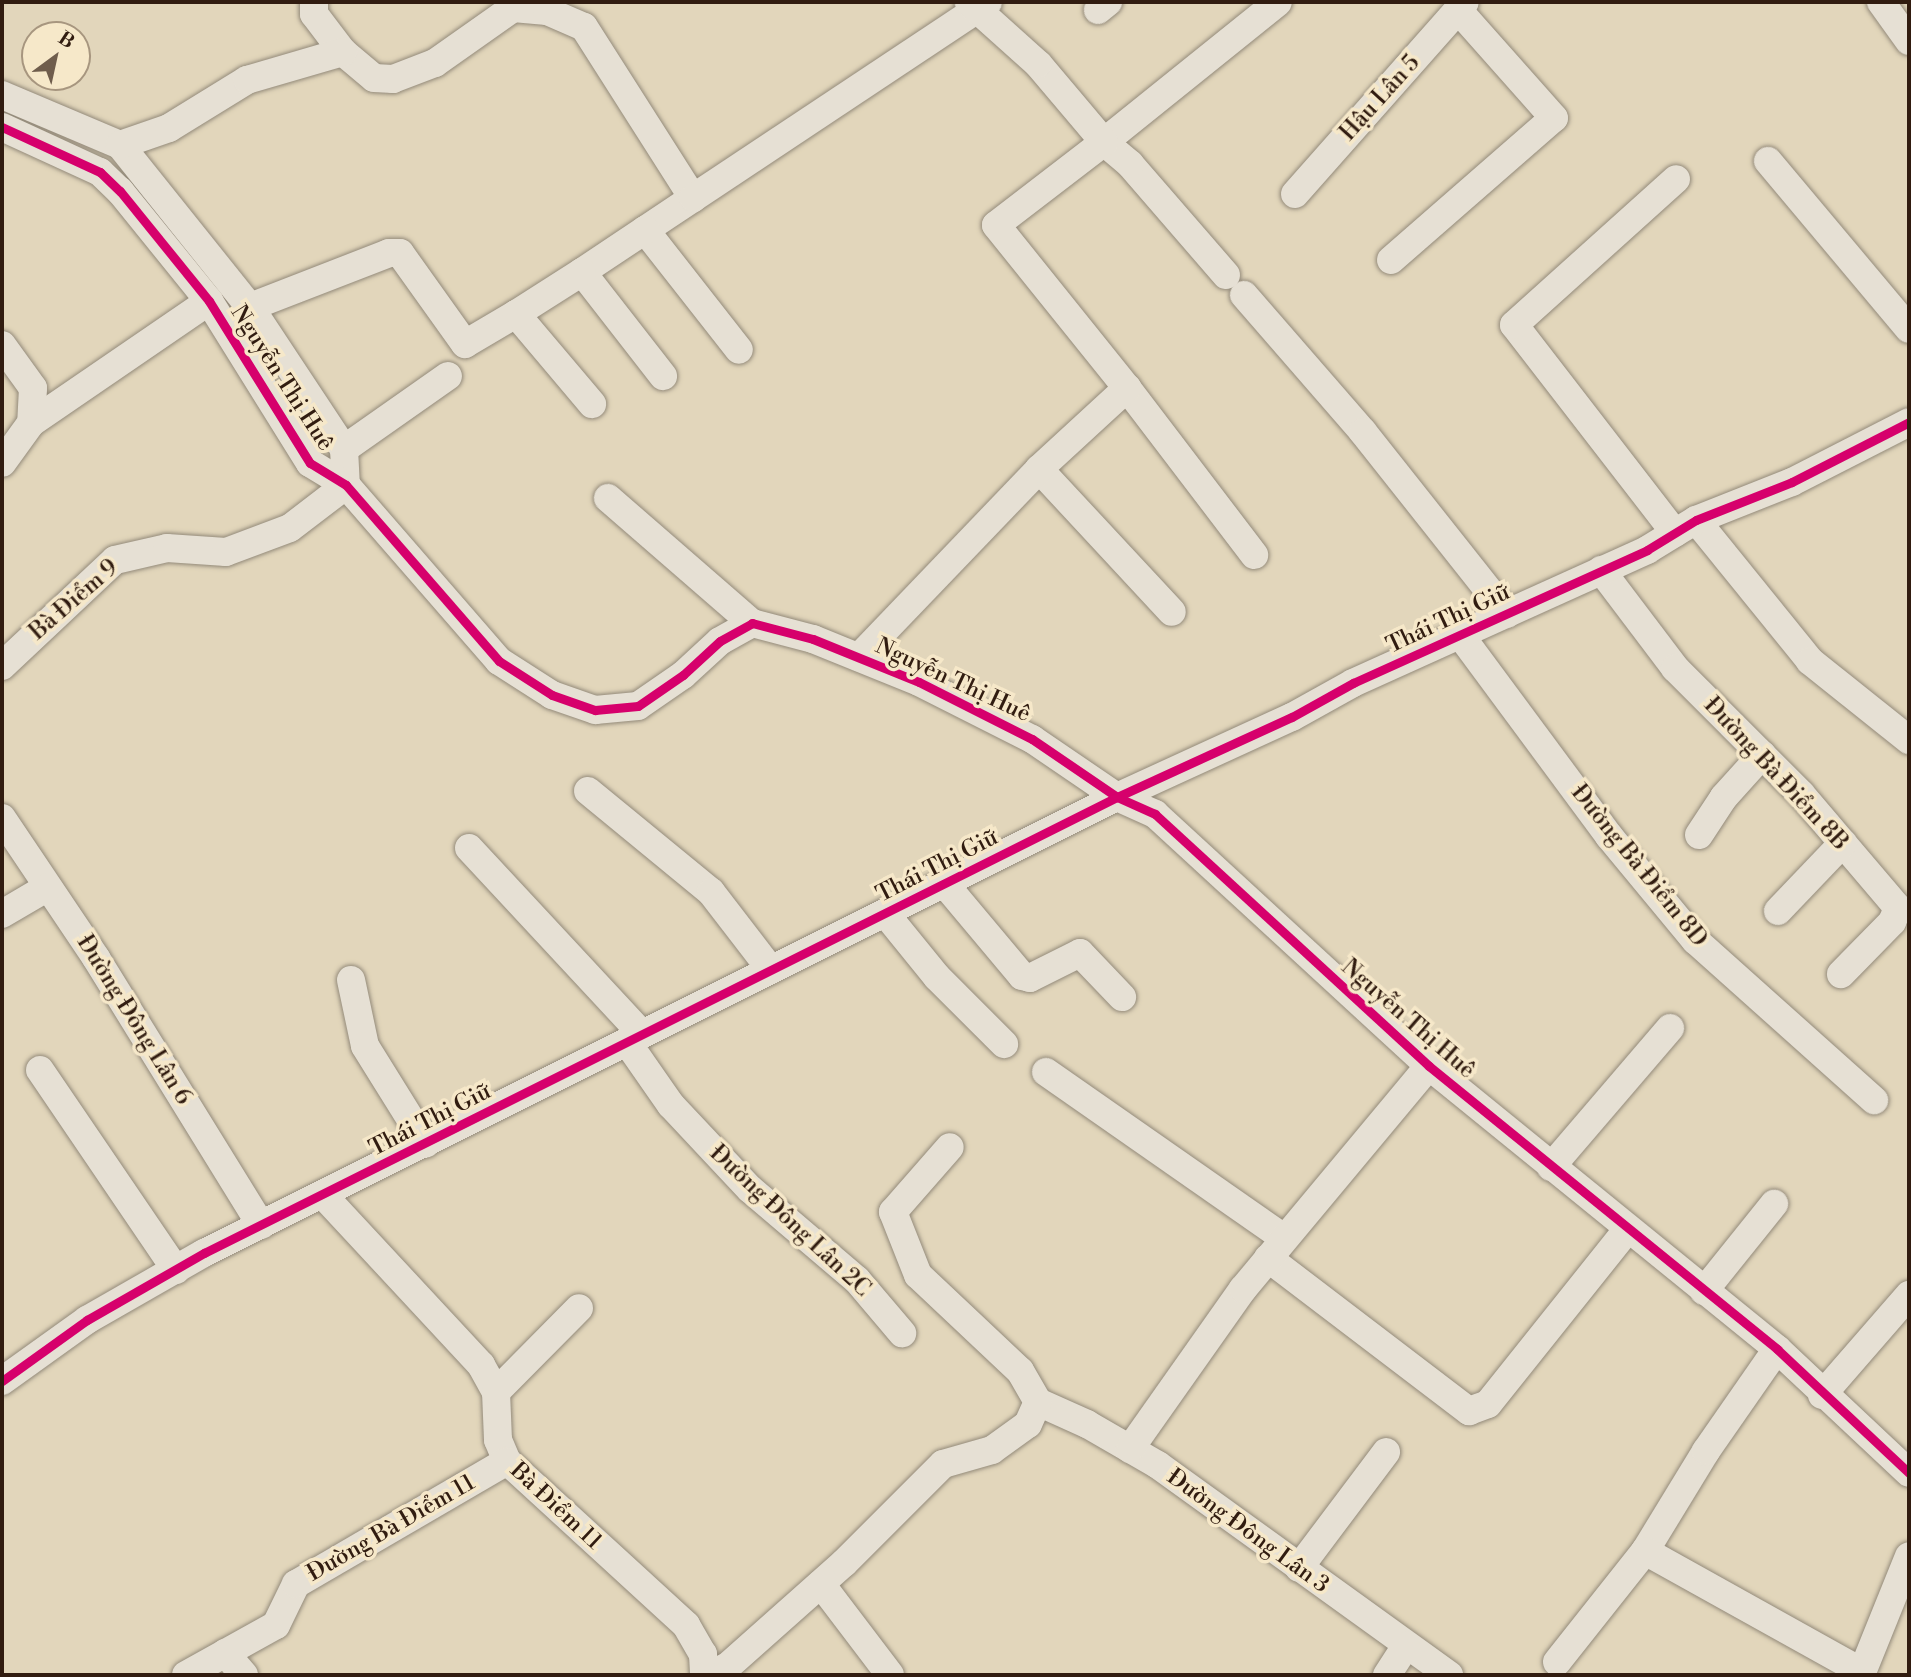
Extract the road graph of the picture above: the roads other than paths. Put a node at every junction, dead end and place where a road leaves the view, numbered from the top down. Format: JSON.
{"nodes":[{"id":1,"x":1279,"y":2,"type":"edge"},
{"id":2,"x":1881,"y":2,"type":"edge"},
{"id":3,"x":978,"y":5,"type":"edge"},
{"id":4,"x":310,"y":6,"type":"edge"},
{"id":5,"x":1461,"y":6,"type":"edge"},
{"id":6,"x":1909,"y":41,"type":"edge"},
{"id":7,"x":342,"y":52,"type":"junction"},
{"id":8,"x":2,"y":95,"type":"edge"},
{"id":9,"x":2,"y":127,"type":"edge"},
{"id":10,"x":1104,"y":142,"type":"junction"},
{"id":11,"x":120,"y":145,"type":"junction"},
{"id":12,"x":1768,"y":161,"type":"dead end"},
{"id":13,"x":1676,"y":179,"type":"dead end"},
{"id":14,"x":1295,"y":194,"type":"dead end"},
{"id":15,"x":693,"y":198,"type":"junction"},
{"id":16,"x":645,"y":230,"type":"junction"},
{"id":17,"x":1391,"y":260,"type":"dead end"},
{"id":18,"x":582,"y":272,"type":"junction"},
{"id":19,"x":209,"y":301,"type":"junction"},
{"id":20,"x":250,"y":307,"type":"junction"},
{"id":21,"x":516,"y":314,"type":"junction"},
{"id":22,"x":1909,"y":328,"type":"edge"},
{"id":23,"x":2,"y":345,"type":"edge"},
{"id":24,"x":739,"y":350,"type":"dead end"},
{"id":25,"x":448,"y":376,"type":"dead end"},
{"id":26,"x":663,"y":376,"type":"dead end"},
{"id":27,"x":1127,"y":388,"type":"junction"},
{"id":28,"x":592,"y":404,"type":"dead end"},
{"id":29,"x":1909,"y":422,"type":"edge"},
{"id":30,"x":31,"y":423,"type":"junction"},
{"id":31,"x":344,"y":449,"type":"junction"},
{"id":32,"x":2,"y":463,"type":"edge"},
{"id":33,"x":1039,"y":469,"type":"junction"},
{"id":34,"x":346,"y":485,"type":"junction"},
{"id":35,"x":608,"y":498,"type":"dead end"},
{"id":36,"x":1686,"y":527,"type":"junction"},
{"id":37,"x":1254,"y":555,"type":"dead end"},
{"id":38,"x":1601,"y":570,"type":"junction"},
{"id":39,"x":1172,"y":612,"type":"dead end"},
{"id":40,"x":1507,"y":614,"type":"junction"},
{"id":41,"x":752,"y":623,"type":"junction"},
{"id":42,"x":1461,"y":636,"type":"junction"},
{"id":43,"x":859,"y":657,"type":"junction"},
{"id":44,"x":2,"y":666,"type":"edge"},
{"id":45,"x":1909,"y":740,"type":"edge"},
{"id":46,"x":1762,"y":755,"type":"junction"},
{"id":47,"x":589,"y":791,"type":"dead end"},
{"id":48,"x":1117,"y":797,"type":"junction"},
{"id":49,"x":2,"y":818,"type":"edge"},
{"id":50,"x":1699,"y":835,"type":"dead end"},
{"id":51,"x":1843,"y":843,"type":"junction"},
{"id":52,"x":470,"y":848,"type":"dead end"},
{"id":53,"x":944,"y":883,"type":"junction"},
{"id":54,"x":48,"y":887,"type":"junction"},
{"id":55,"x":1778,"y":911,"type":"dead end"},
{"id":56,"x":885,"y":913,"type":"junction"},
{"id":57,"x":2,"y":914,"type":"edge"},
{"id":58,"x":771,"y":970,"type":"junction"},
{"id":59,"x":1841,"y":974,"type":"dead end"},
{"id":60,"x":351,"y":980,"type":"dead end"},
{"id":61,"x":1122,"y":997,"type":"dead end"},
{"id":62,"x":1670,"y":1028,"type":"dead end"},
{"id":63,"x":635,"y":1038,"type":"junction"},
{"id":64,"x":1004,"y":1044,"type":"dead end"},
{"id":65,"x":1429,"y":1066,"type":"junction"},
{"id":66,"x":40,"y":1070,"type":"dead end"},
{"id":67,"x":1046,"y":1072,"type":"dead end"},
{"id":68,"x":1874,"y":1100,"type":"dead end"},
{"id":69,"x":426,"y":1144,"type":"junction"},
{"id":70,"x":950,"y":1147,"type":"dead end"},
{"id":71,"x":1551,"y":1167,"type":"junction"},
{"id":72,"x":324,"y":1196,"type":"junction"},
{"id":73,"x":1774,"y":1204,"type":"dead end"},
{"id":74,"x":261,"y":1226,"type":"junction"},
{"id":75,"x":1627,"y":1230,"type":"junction"},
{"id":76,"x":1276,"y":1248,"type":"junction"},
{"id":77,"x":176,"y":1270,"type":"junction"},
{"id":78,"x":1704,"y":1291,"type":"junction"},
{"id":79,"x":1909,"y":1295,"type":"edge"},
{"id":80,"x":579,"y":1308,"type":"dead end"},
{"id":81,"x":902,"y":1334,"type":"dead end"},
{"id":82,"x":1777,"y":1349,"type":"junction"},
{"id":83,"x":2,"y":1381,"type":"edge"},
{"id":84,"x":496,"y":1392,"type":"junction"},
{"id":85,"x":1822,"y":1395,"type":"junction"},
{"id":86,"x":1038,"y":1402,"type":"junction"},
{"id":87,"x":1130,"y":1449,"type":"junction"},
{"id":88,"x":1386,"y":1452,"type":"dead end"},
{"id":89,"x":507,"y":1461,"type":"junction"},
{"id":90,"x":1909,"y":1473,"type":"edge"},
{"id":91,"x":1645,"y":1552,"type":"junction"},
{"id":92,"x":1909,"y":1556,"type":"edge"},
{"id":93,"x":1299,"y":1568,"type":"junction"},
{"id":94,"x":821,"y":1584,"type":"junction"},
{"id":95,"x":1406,"y":1646,"type":"junction"},
{"id":96,"x":225,"y":1653,"type":"junction"},
{"id":97,"x":1558,"y":1662,"type":"dead end"},
{"id":98,"x":1441,"y":1673,"type":"edge"},
{"id":99,"x":1861,"y":1674,"type":"edge"},
{"id":100,"x":186,"y":1675,"type":"edge"},
{"id":101,"x":244,"y":1675,"type":"edge"},
{"id":102,"x":707,"y":1675,"type":"edge"},
{"id":103,"x":890,"y":1675,"type":"edge"},
{"id":104,"x":1387,"y":1675,"type":"edge"}],
"edges":[{"from":1,"to":10,"type":"street"},
{"from":2,"to":6,"type":"street"},
{"from":3,"to":10,"type":"street"},
{"from":3,"to":15,"type":"street"},
{"from":4,"to":7,"type":"street"},
{"from":5,"to":14,"type":"street","name":"Hậu Lân 5"},
{"from":5,"to":17,"type":"street"},
{"from":7,"to":11,"type":"street"},
{"from":7,"to":15,"type":"street"},
{"from":8,"to":11,"type":"street","name":"Nguyễn Thị Huê"},
{"from":9,"to":19,"type":"street","name":"Nguyễn Thị Huê"},
{"from":10,"to":27,"type":"street"},
{"from":10,"to":40,"type":"street"},
{"from":11,"to":20,"type":"street","name":"Nguyễn Thị Huê"},
{"from":12,"to":22,"type":"street"},
{"from":13,"to":36,"type":"street"},
{"from":15,"to":16,"type":"street"},
{"from":16,"to":18,"type":"street"},
{"from":16,"to":24,"type":"street"},
{"from":18,"to":21,"type":"street"},
{"from":18,"to":26,"type":"street"},
{"from":19,"to":30,"type":"street"},
{"from":19,"to":34,"type":"street","name":"Nguyễn Thị Huê"},
{"from":20,"to":21,"type":"street"},
{"from":20,"to":31,"type":"street","name":"Nguyễn Thị Huê"},
{"from":21,"to":28,"type":"street"},
{"from":23,"to":30,"type":"street"},
{"from":25,"to":31,"type":"street"},
{"from":27,"to":33,"type":"street"},
{"from":27,"to":37,"type":"street"},
{"from":29,"to":36,"type":"street","name":"Thái Thị Giữ"},
{"from":30,"to":32,"type":"street"},
{"from":31,"to":34,"type":"street","name":"Nguyễn Thị Huê"},
{"from":33,"to":39,"type":"street"},
{"from":33,"to":43,"type":"street"},
{"from":34,"to":41,"type":"street","name":"Nguyễn Thị Huê"},
{"from":34,"to":44,"type":"street","name":"Bà Điểm 9"},
{"from":35,"to":41,"type":"street"},
{"from":36,"to":38,"type":"street","name":"Thái Thị Giữ"},
{"from":36,"to":45,"type":"street"},
{"from":38,"to":40,"type":"street","name":"Thái Thị Giữ"},
{"from":38,"to":46,"type":"street","name":"Đường Bà Điểm 8B"},
{"from":40,"to":42,"type":"street","name":"Thái Thị Giữ"},
{"from":41,"to":43,"type":"street","name":"Nguyễn Thị Huê"},
{"from":42,"to":48,"type":"street","name":"Thái Thị Giữ"},
{"from":42,"to":68,"type":"street","name":"Đường Bà Điểm 8D"},
{"from":43,"to":48,"type":"street","name":"Nguyễn Thị Huê"},
{"from":46,"to":50,"type":"street"},
{"from":46,"to":51,"type":"street","name":"Đường Bà Điểm 8B"},
{"from":47,"to":58,"type":"street"},
{"from":48,"to":53,"type":"street","name":"Thái Thị Giữ"},
{"from":48,"to":65,"type":"street","name":"Nguyễn Thị Huê"},
{"from":49,"to":54,"type":"street","name":"Đường Đông Lân 6"},
{"from":51,"to":55,"type":"street"},
{"from":51,"to":59,"type":"street","name":"Đường Bà Điểm 8B"},
{"from":52,"to":63,"type":"street","name":"Đường Đông Lân 2C"},
{"from":53,"to":56,"type":"street","name":"Thái Thị Giữ"},
{"from":53,"to":61,"type":"street"},
{"from":54,"to":57,"type":"street"},
{"from":54,"to":74,"type":"street","name":"Đường Đông Lân 6"},
{"from":56,"to":58,"type":"street","name":"Thái Thị Giữ"},
{"from":56,"to":64,"type":"street"},
{"from":58,"to":63,"type":"street","name":"Thái Thị Giữ"},
{"from":60,"to":69,"type":"street"},
{"from":62,"to":71,"type":"street"},
{"from":63,"to":69,"type":"street","name":"Thái Thị Giữ"},
{"from":63,"to":81,"type":"street","name":"Đường Đông Lân 2C"},
{"from":65,"to":71,"type":"street","name":"Nguyễn Thị Huê"},
{"from":65,"to":76,"type":"street"},
{"from":66,"to":77,"type":"street"},
{"from":67,"to":76,"type":"street"},
{"from":69,"to":72,"type":"street","name":"Thái Thị Giữ"},
{"from":70,"to":86,"type":"street"},
{"from":71,"to":75,"type":"street","name":"Nguyễn Thị Huê"},
{"from":72,"to":74,"type":"street","name":"Thái Thị Giữ"},
{"from":72,"to":84,"type":"street","name":"Bà Điểm 11"},
{"from":73,"to":78,"type":"street"},
{"from":74,"to":77,"type":"street","name":"Thái Thị Giữ"},
{"from":75,"to":76,"type":"street"},
{"from":75,"to":78,"type":"street","name":"Nguyễn Thị Huê"},
{"from":76,"to":87,"type":"street"},
{"from":77,"to":83,"type":"street","name":"Thái Thị Giữ"},
{"from":78,"to":82,"type":"street","name":"Nguyễn Thị Huê"},
{"from":79,"to":85,"type":"street"},
{"from":80,"to":84,"type":"street"},
{"from":82,"to":85,"type":"street","name":"Nguyễn Thị Huê"},
{"from":82,"to":91,"type":"street"},
{"from":84,"to":89,"type":"street","name":"Bà Điểm 11"},
{"from":85,"to":90,"type":"street","name":"Nguyễn Thị Huê"},
{"from":86,"to":87,"type":"street","name":"Đường Đông Lân 3"},
{"from":86,"to":94,"type":"street"},
{"from":87,"to":93,"type":"street","name":"Đường Đông Lân 3"},
{"from":88,"to":93,"type":"street"},
{"from":89,"to":96,"type":"street","name":"Đường Bà Điểm 11"},
{"from":89,"to":102,"type":"street","name":"Bà Điểm 11"},
{"from":91,"to":97,"type":"street"},
{"from":91,"to":99,"type":"street"},
{"from":92,"to":99,"type":"street"},
{"from":93,"to":95,"type":"street","name":"Đường Đông Lân 3"},
{"from":94,"to":102,"type":"street"},
{"from":94,"to":103,"type":"street"},
{"from":95,"to":98,"type":"street","name":"Đường Đông Lân 3"},
{"from":95,"to":104,"type":"street"},
{"from":96,"to":100,"type":"street","name":"Đường Bà Điểm 11"},
{"from":96,"to":101,"type":"street"}]}
